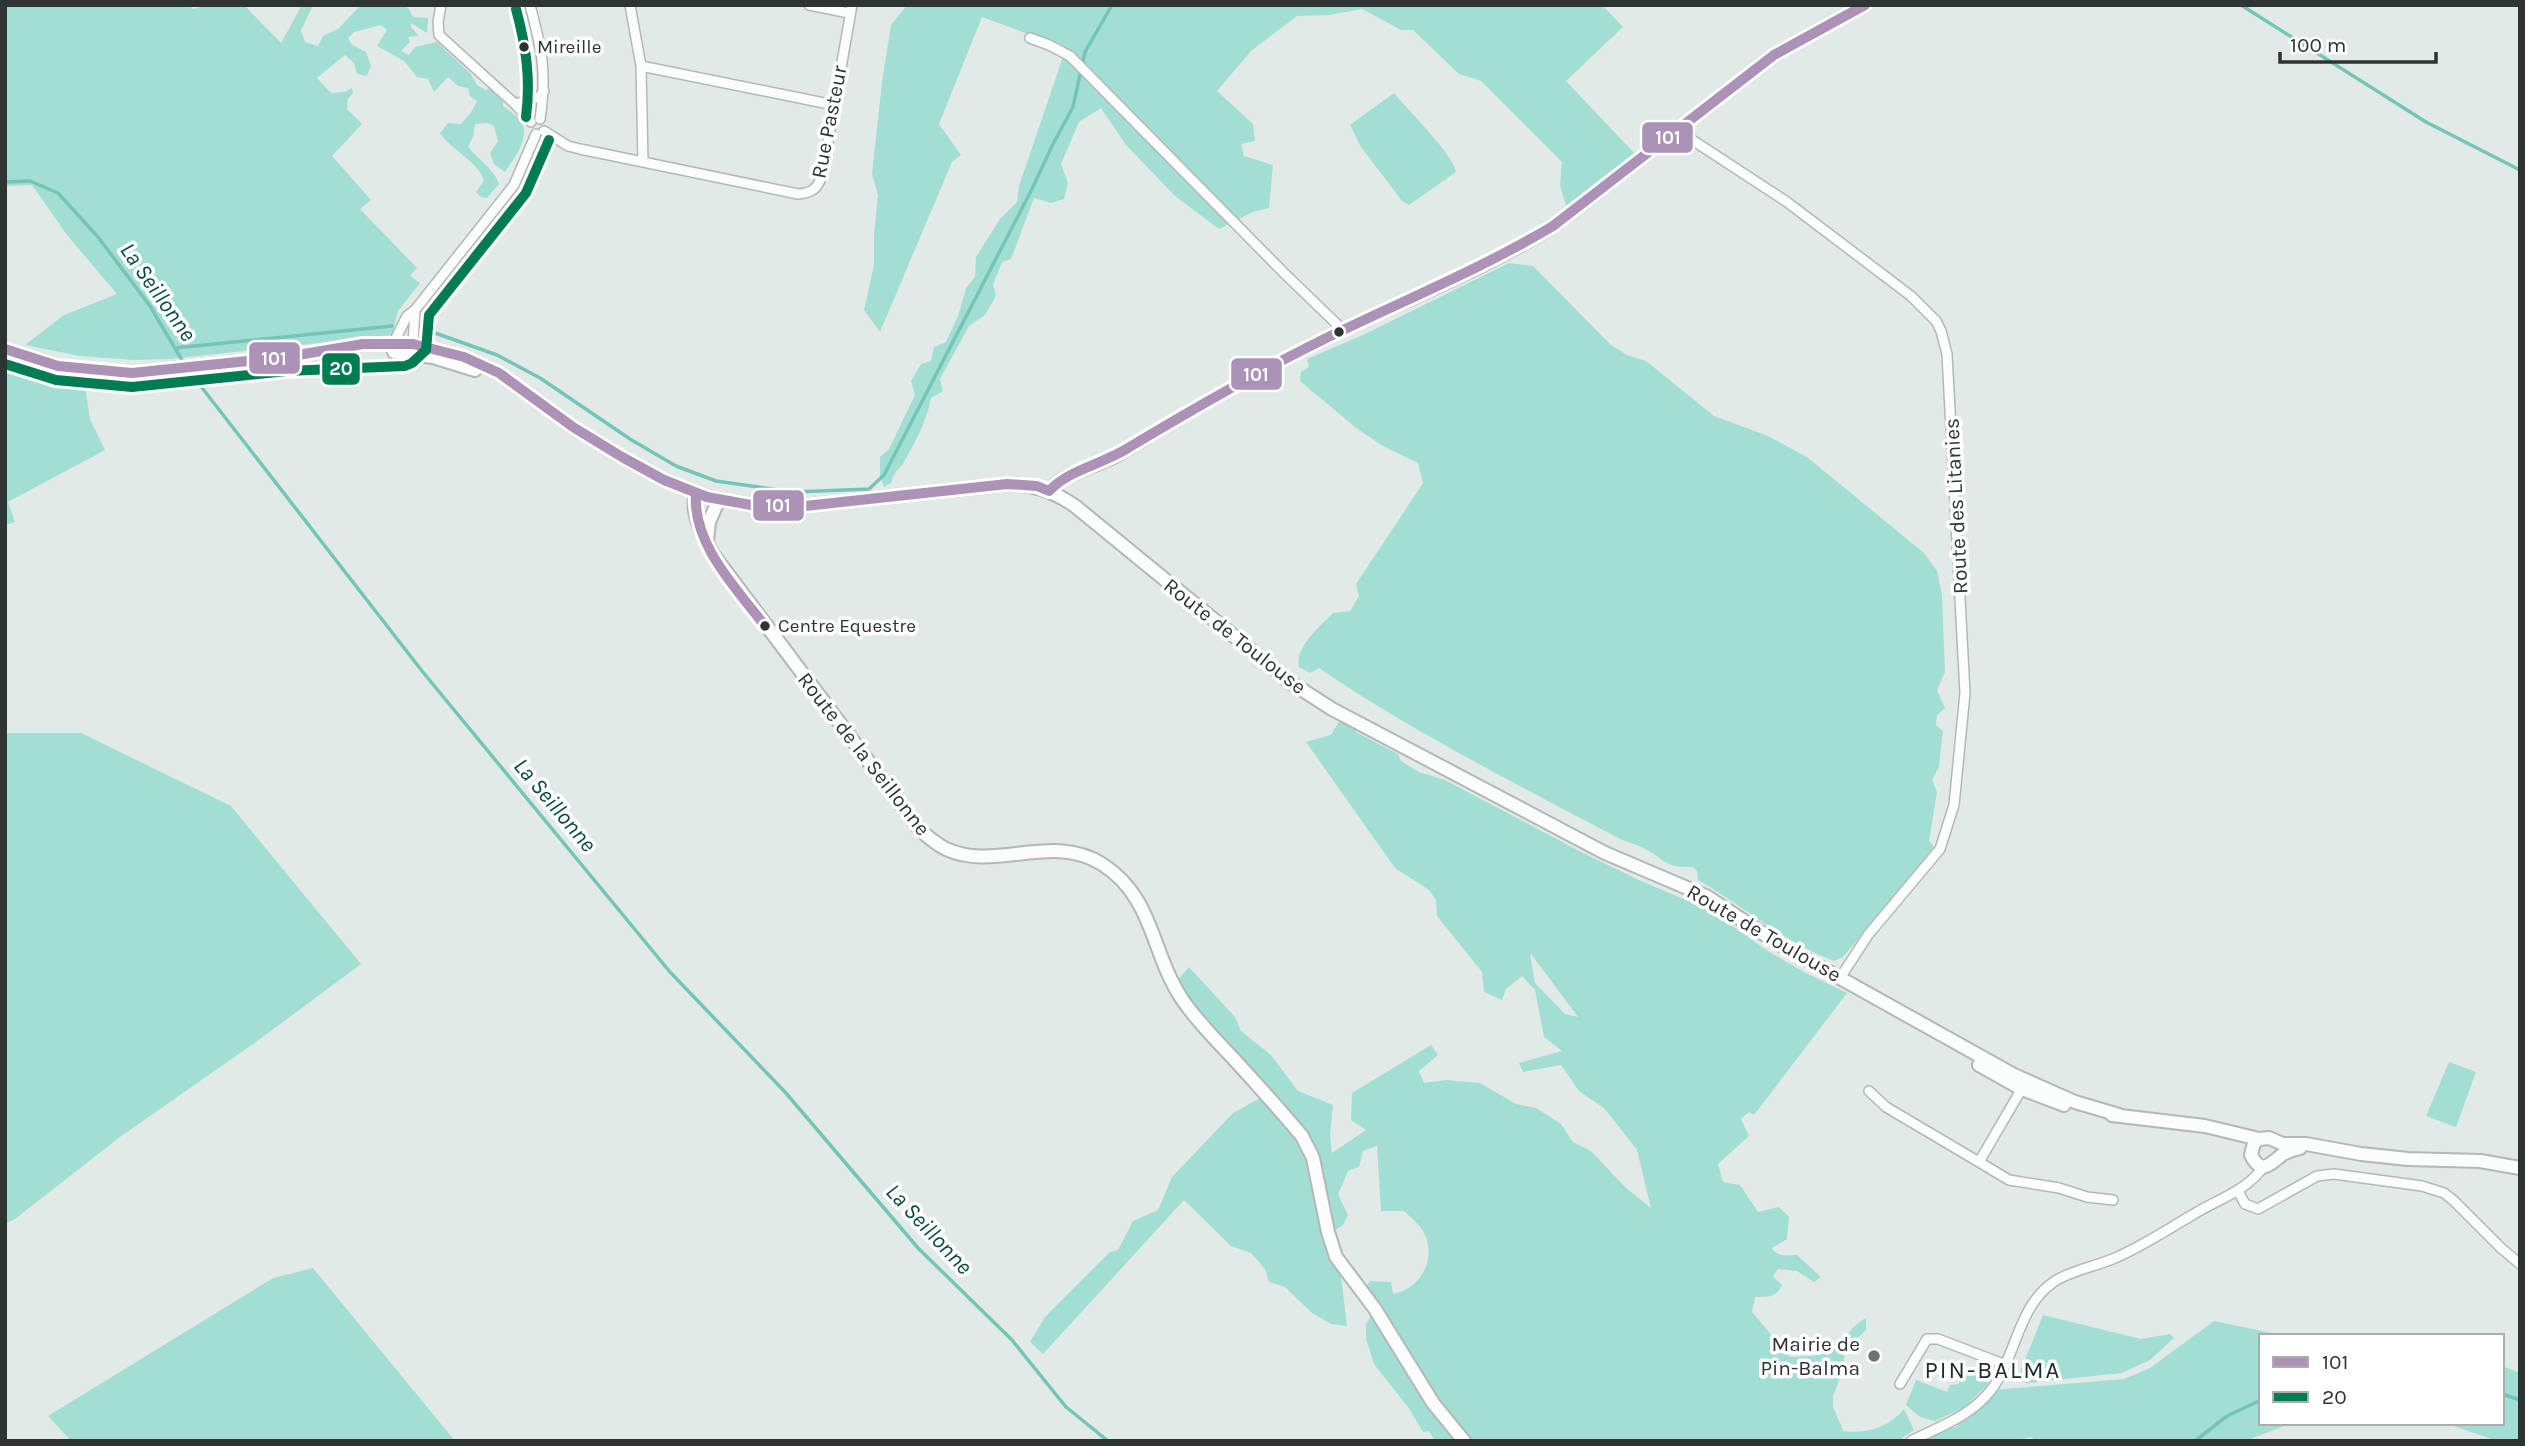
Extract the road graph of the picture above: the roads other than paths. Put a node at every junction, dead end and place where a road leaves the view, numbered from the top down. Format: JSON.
{"nodes":[{"id":1,"x":442,"y":5,"type":"edge"},
{"id":2,"x":530,"y":5,"type":"edge"},
{"id":3,"x":630,"y":5,"type":"edge"},
{"id":4,"x":809,"y":5,"type":"edge"},
{"id":5,"x":1865,"y":5,"type":"edge"},
{"id":6,"x":851,"y":9,"type":"edge"},
{"id":7,"x":1030,"y":38,"type":"dead end"},
{"id":8,"x":641,"y":66,"type":"junction"},
{"id":9,"x":545,"y":89,"type":"junction"},
{"id":10,"x":515,"y":104,"type":"junction"},
{"id":11,"x":834,"y":105,"type":"junction"},
{"id":12,"x":536,"y":121,"type":"junction"},
{"id":13,"x":1677,"y":130,"type":"junction"},
{"id":14,"x":540,"y":132,"type":"junction"},
{"id":15,"x":643,"y":162,"type":"junction"},
{"id":16,"x":415,"y":310,"type":"junction"},
{"id":17,"x":1343,"y":330,"type":"junction"},
{"id":18,"x":403,"y":347,"type":"junction"},
{"id":19,"x":5,"y":349,"type":"edge"},
{"id":20,"x":1049,"y":491,"type":"junction"},
{"id":21,"x":696,"y":494,"type":"junction"},
{"id":22,"x":719,"y":499,"type":"junction"},
{"id":23,"x":707,"y":541,"type":"junction"},
{"id":24,"x":1840,"y":978,"type":"junction"},
{"id":25,"x":2025,"y":1085,"type":"junction"},
{"id":26,"x":1869,"y":1091,"type":"dead end"},
{"id":27,"x":2277,"y":1143,"type":"junction"},
{"id":28,"x":2314,"y":1147,"type":"junction"},
{"id":29,"x":2257,"y":1154,"type":"junction"},
{"id":30,"x":2279,"y":1157,"type":"junction"},
{"id":31,"x":1979,"y":1162,"type":"junction"},
{"id":32,"x":2520,"y":1168,"type":"edge"},
{"id":33,"x":2241,"y":1188,"type":"junction"},
{"id":34,"x":2113,"y":1200,"type":"dead end"},
{"id":35,"x":2520,"y":1264,"type":"edge"},
{"id":36,"x":2006,"y":1365,"type":"junction"},
{"id":37,"x":1900,"y":1384,"type":"dead end"},
{"id":38,"x":1464,"y":1441,"type":"edge"},
{"id":39,"x":1910,"y":1441,"type":"edge"}],
"edges":[{"from":1,"to":10,"type":"street"},
{"from":2,"to":9,"type":"street"},
{"from":3,"to":8,"type":"street"},
{"from":4,"to":6,"type":"street"},
{"from":5,"to":13,"type":"street"},
{"from":6,"to":11,"type":"street","name":"Rue Pasteur"},
{"from":7,"to":17,"type":"street"},
{"from":8,"to":11,"type":"street"},
{"from":8,"to":15,"type":"street"},
{"from":9,"to":10,"type":"street"},
{"from":9,"to":12,"type":"street"},
{"from":10,"to":12,"type":"street"},
{"from":11,"to":15,"type":"street","name":"Rue Pasteur"},
{"from":12,"to":14,"type":"street"},
{"from":13,"to":17,"type":"street"},
{"from":13,"to":24,"type":"street","name":"Route des Litanies"},
{"from":14,"to":15,"type":"street"},
{"from":14,"to":16,"type":"street"},
{"from":16,"to":18,"type":"street"},
{"from":16,"to":18,"type":"street"},
{"from":17,"to":20,"type":"street"},
{"from":18,"to":19,"type":"street","name":"Route de Toulouse"},
{"from":18,"to":21,"type":"street","name":"Route de Toulouse"},
{"from":20,"to":22,"type":"street","name":"Route de Toulouse"},
{"from":20,"to":24,"type":"street","name":"Route de Toulouse"},
{"from":21,"to":22,"type":"street","name":"Route de Toulouse"},
{"from":21,"to":23,"type":"street","name":"Route de la Seillonne"},
{"from":22,"to":23,"type":"street"},
{"from":23,"to":38,"type":"street","name":"Route de la Seillonne"},
{"from":24,"to":25,"type":"street","name":"Route de Toulouse"},
{"from":25,"to":29,"type":"street","name":"Route de Toulouse"},
{"from":25,"to":31,"type":"street"},
{"from":26,"to":31,"type":"street"},
{"from":27,"to":28,"type":"street"},
{"from":27,"to":29,"type":"street"},
{"from":27,"to":30,"type":"street"},
{"from":28,"to":30,"type":"street"},
{"from":28,"to":32,"type":"street"},
{"from":29,"to":30,"type":"street"},
{"from":29,"to":33,"type":"street"},
{"from":31,"to":34,"type":"street"},
{"from":33,"to":35,"type":"street"},
{"from":33,"to":36,"type":"street"},
{"from":36,"to":37,"type":"street"},
{"from":36,"to":39,"type":"street"}]}
